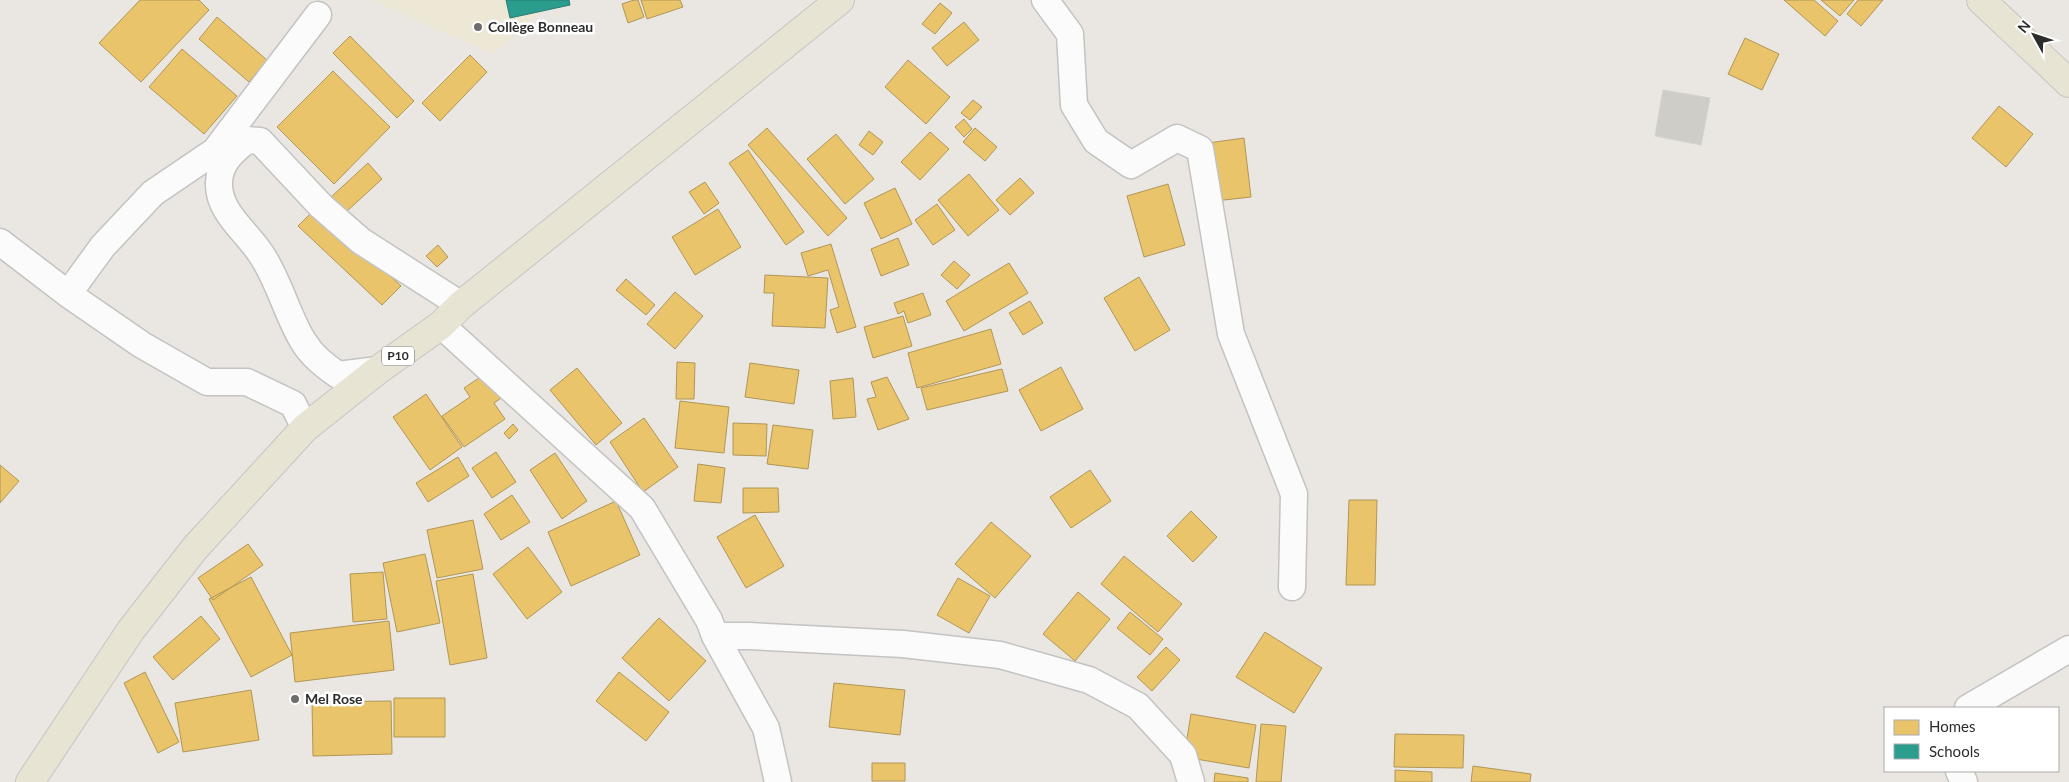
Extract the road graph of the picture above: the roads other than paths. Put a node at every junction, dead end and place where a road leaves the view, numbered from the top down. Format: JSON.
{"nodes":[{"id":1,"x":840,"y":0,"type":"edge"},
{"id":2,"x":1044,"y":0,"type":"edge"},
{"id":3,"x":1981,"y":0,"type":"edge"},
{"id":4,"x":318,"y":15,"type":"dead end"},
{"id":5,"x":2069,"y":83,"type":"edge"},
{"id":6,"x":0,"y":242,"type":"edge"},
{"id":7,"x":68,"y":294,"type":"junction"},
{"id":8,"x":461,"y":306,"type":"junction"},
{"id":9,"x":441,"y":325,"type":"junction"},
{"id":10,"x":378,"y":370,"type":"junction"},
{"id":11,"x":305,"y":428,"type":"junction"},
{"id":12,"x":1292,"y":587,"type":"dead end"},
{"id":13,"x":715,"y":636,"type":"junction"},
{"id":14,"x":2069,"y":649,"type":"edge"},
{"id":15,"x":1970,"y":707,"type":"edge"},
{"id":16,"x":30,"y":782,"type":"edge"},
{"id":17,"x":778,"y":782,"type":"edge"},
{"id":18,"x":1191,"y":782,"type":"edge"}],
"edges":[{"from":1,"to":8,"type":"main road","number":"P10"},
{"from":2,"to":12,"type":"street"},
{"from":3,"to":5,"type":"main road"},
{"from":4,"to":7,"type":"street"},
{"from":6,"to":7,"type":"street"},
{"from":7,"to":11,"type":"street"},
{"from":8,"to":9,"type":"main road","number":"P10"},
{"from":8,"to":10,"type":"street"},
{"from":9,"to":10,"type":"main road","number":"P10"},
{"from":9,"to":13,"type":"street"},
{"from":10,"to":11,"type":"main road","number":"P10"},
{"from":11,"to":16,"type":"main road","number":"P10"},
{"from":13,"to":17,"type":"street"},
{"from":13,"to":18,"type":"street"},
{"from":14,"to":15,"type":"street"}]}
